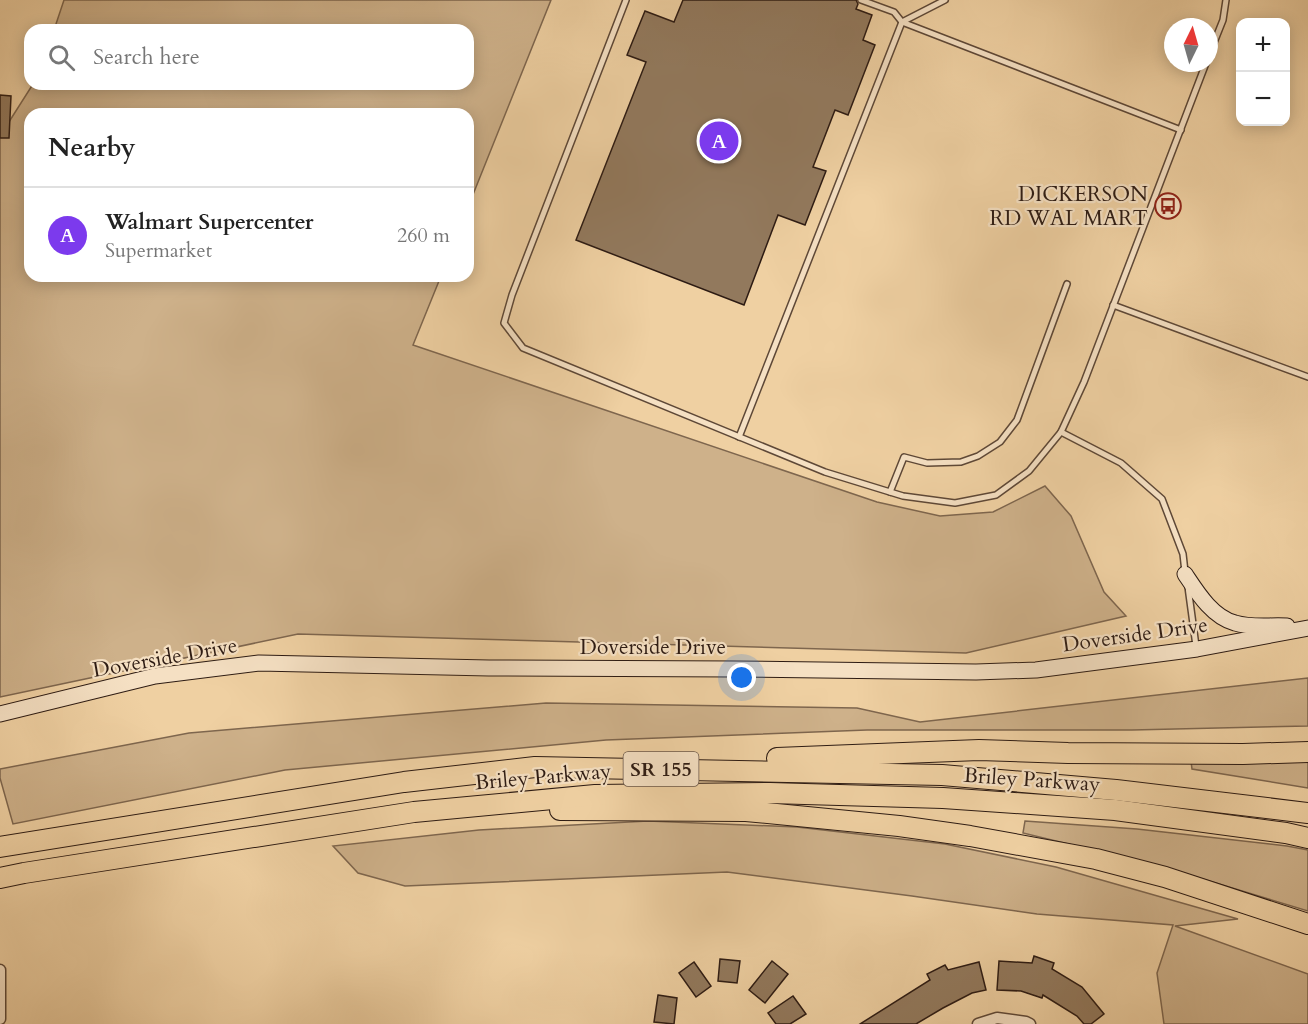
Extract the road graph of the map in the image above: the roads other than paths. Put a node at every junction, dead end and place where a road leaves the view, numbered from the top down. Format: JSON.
{"nodes":[{"id":1,"x":626,"y":0,"type":"edge"},
{"id":2,"x":861,"y":0,"type":"edge"},
{"id":3,"x":945,"y":0,"type":"edge"},
{"id":4,"x":1226,"y":0,"type":"edge"},
{"id":5,"x":934,"y":2,"type":"edge"},
{"id":6,"x":902,"y":22,"type":"junction"},
{"id":7,"x":1218,"y":32,"type":"edge"},
{"id":8,"x":1203,"y":72,"type":"edge"},
{"id":9,"x":1181,"y":130,"type":"junction"},
{"id":10,"x":1067,"y":284,"type":"dead end"},
{"id":11,"x":1113,"y":304,"type":"junction"},
{"id":12,"x":1308,"y":376,"type":"edge"},
{"id":13,"x":1060,"y":432,"type":"junction"},
{"id":14,"x":739,"y":437,"type":"junction"},
{"id":15,"x":890,"y":492,"type":"junction"},
{"id":16,"x":1185,"y":574,"type":"junction"},
{"id":17,"x":1308,"y":627,"type":"edge"},
{"id":18,"x":1197,"y":648,"type":"junction"},
{"id":19,"x":0,"y":714,"type":"edge"},
{"id":20,"x":1308,"y":752,"type":"edge"},
{"id":21,"x":535,"y":767,"type":"junction"},
{"id":22,"x":414,"y":813,"type":"junction"},
{"id":23,"x":1308,"y":813,"type":"edge"},
{"id":24,"x":1308,"y":838,"type":"edge"},
{"id":25,"x":9,"y":845,"type":"edge"},
{"id":26,"x":0,"y":878,"type":"edge"},
{"id":27,"x":1308,"y":924,"type":"edge"},
{"id":28,"x":0,"y":970,"type":"edge"},
{"id":29,"x":0,"y":1019,"type":"edge"},
{"id":30,"x":978,"y":1024,"type":"edge"},
{"id":31,"x":1030,"y":1024,"type":"edge"}],
"edges":[{"from":1,"to":14,"type":"lane"},
{"from":2,"to":6,"type":"lane"},
{"from":3,"to":5,"type":"lane"},
{"from":4,"to":7,"type":"lane"},
{"from":5,"to":6,"type":"lane"},
{"from":6,"to":9,"type":"lane"},
{"from":6,"to":14,"type":"lane"},
{"from":8,"to":9,"type":"lane"},
{"from":9,"to":11,"type":"lane"},
{"from":10,"to":15,"type":"lane"},
{"from":11,"to":12,"type":"lane"},
{"from":11,"to":13,"type":"lane"},
{"from":13,"to":15,"type":"lane"},
{"from":13,"to":16,"type":"lane"},
{"from":14,"to":15,"type":"lane"},
{"from":16,"to":17,"type":"street"},
{"from":16,"to":18,"type":"lane"},
{"from":17,"to":18,"type":"street","name":"Doverside Drive"},
{"from":18,"to":19,"type":"street","name":"Doverside Drive"},
{"from":20,"to":21,"type":"highway"},
{"from":21,"to":23,"type":"highway","name":"Briley Parkway","number":"SR 155"},
{"from":21,"to":25,"type":"highway","name":"Briley Parkway","number":"SR 155"},
{"from":22,"to":24,"type":"highway","name":"Briley Parkway","number":"SR 155"},
{"from":22,"to":26,"type":"highway","name":"Briley Parkway","number":"SR 155"},
{"from":22,"to":27,"type":"highway"},
{"from":28,"to":29,"type":"street"},
{"from":30,"to":31,"type":"street"}]}
